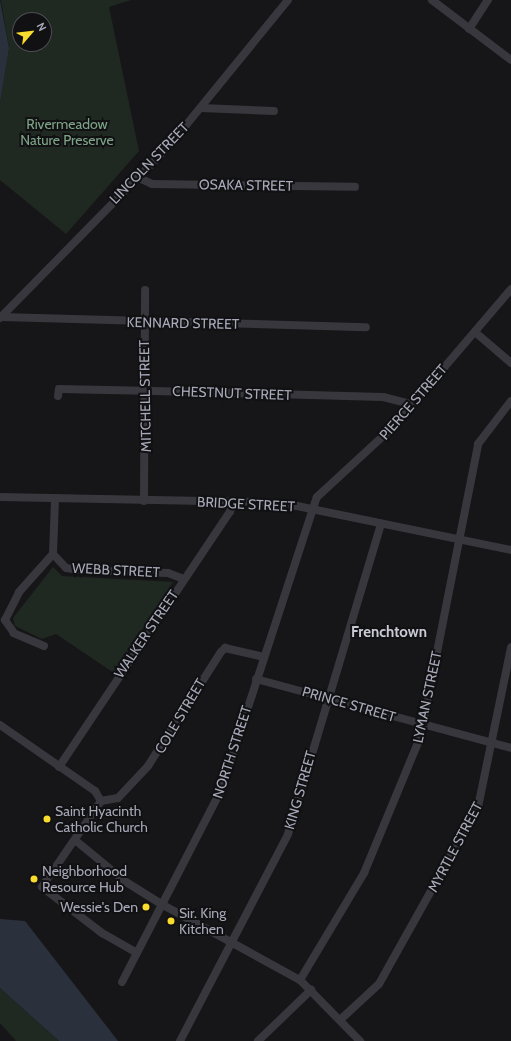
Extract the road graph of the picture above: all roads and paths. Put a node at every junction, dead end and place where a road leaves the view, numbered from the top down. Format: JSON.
{"nodes":[{"id":1,"x":288,"y":0,"type":"edge"},
{"id":2,"x":432,"y":0,"type":"edge"},
{"id":3,"x":488,"y":0,"type":"edge"},
{"id":4,"x":469,"y":29,"type":"junction"},
{"id":5,"x":511,"y":60,"type":"edge"},
{"id":6,"x":201,"y":108,"type":"junction"},
{"id":7,"x":274,"y":111,"type":"dead end"},
{"id":8,"x":137,"y":178,"type":"junction"},
{"id":9,"x":355,"y":187,"type":"dead end"},
{"id":10,"x":511,"y":289,"type":"edge"},
{"id":11,"x":145,"y":290,"type":"dead end"},
{"id":12,"x":0,"y":317,"type":"edge"},
{"id":13,"x":144,"y":323,"type":"junction"},
{"id":14,"x":366,"y":327,"type":"dead end"},
{"id":15,"x":475,"y":332,"type":"junction"},
{"id":16,"x":511,"y":363,"type":"edge"},
{"id":17,"x":143,"y":392,"type":"junction"},
{"id":18,"x":58,"y":396,"type":"dead end"},
{"id":19,"x":511,"y":401,"type":"edge"},
{"id":20,"x":412,"y":404,"type":"junction"},
{"id":21,"x":0,"y":497,"type":"edge"},
{"id":22,"x":56,"y":500,"type":"junction"},
{"id":23,"x":144,"y":501,"type":"junction"},
{"id":24,"x":232,"y":502,"type":"junction"},
{"id":25,"x":310,"y":509,"type":"junction"},
{"id":26,"x":381,"y":524,"type":"junction"},
{"id":27,"x":460,"y":539,"type":"junction"},
{"id":28,"x":511,"y":550,"type":"edge"},
{"id":29,"x":53,"y":554,"type":"junction"},
{"id":30,"x":184,"y":579,"type":"junction"},
{"id":31,"x":44,"y":646,"type":"dead end"},
{"id":32,"x":511,"y":647,"type":"edge"},
{"id":33,"x":264,"y":657,"type":"junction"},
{"id":34,"x":256,"y":679,"type":"junction"},
{"id":35,"x":327,"y":698,"type":"junction"},
{"id":36,"x":0,"y":725,"type":"edge"},
{"id":37,"x":424,"y":725,"type":"junction"},
{"id":38,"x":494,"y":744,"type":"junction"},
{"id":39,"x":511,"y":748,"type":"edge"},
{"id":40,"x":59,"y":767,"type":"junction"},
{"id":41,"x":101,"y":801,"type":"junction"},
{"id":42,"x":76,"y":840,"type":"junction"},
{"id":43,"x":163,"y":904,"type":"junction"},
{"id":44,"x":233,"y":942,"type":"junction"},
{"id":45,"x":137,"y":953,"type":"junction"},
{"id":46,"x":300,"y":980,"type":"junction"},
{"id":47,"x":122,"y":982,"type":"dead end"},
{"id":48,"x":311,"y":990,"type":"junction"},
{"id":49,"x":340,"y":1020,"type":"junction"},
{"id":50,"x":180,"y":1041,"type":"edge"},
{"id":51,"x":258,"y":1041,"type":"edge"},
{"id":52,"x":360,"y":1041,"type":"edge"}],
"edges":[{"from":1,"to":6,"type":"street","name":"LINCOLN STREET"},
{"from":2,"to":4,"type":"street"},
{"from":3,"to":4,"type":"street"},
{"from":4,"to":5,"type":"street"},
{"from":6,"to":7,"type":"street"},
{"from":6,"to":8,"type":"street","name":"LINCOLN STREET"},
{"from":8,"to":9,"type":"street","name":"OSAKA STREET"},
{"from":8,"to":12,"type":"street","name":"LINCOLN STREET"},
{"from":10,"to":15,"type":"street","name":"PIERCE STREET"},
{"from":11,"to":13,"type":"street","name":"MITCHELL STREET"},
{"from":12,"to":13,"type":"street","name":"KENNARD STREET"},
{"from":13,"to":14,"type":"street","name":"KENNARD STREET"},
{"from":13,"to":17,"type":"street","name":"MITCHELL STREET"},
{"from":15,"to":16,"type":"street"},
{"from":15,"to":20,"type":"street","name":"PIERCE STREET"},
{"from":17,"to":18,"type":"street","name":"CHESTNUT STREET"},
{"from":17,"to":20,"type":"street","name":"CHESTNUT STREET"},
{"from":17,"to":23,"type":"street","name":"MITCHELL STREET"},
{"from":19,"to":27,"type":"street","name":"LYMAN STREET"},
{"from":20,"to":25,"type":"street","name":"PIERCE STREET"},
{"from":21,"to":22,"type":"street","name":"BRIDGE STREET"},
{"from":22,"to":23,"type":"street","name":"BRIDGE STREET"},
{"from":22,"to":29,"type":"street"},
{"from":23,"to":24,"type":"street","name":"BRIDGE STREET"},
{"from":24,"to":25,"type":"street","name":"BRIDGE STREET"},
{"from":24,"to":30,"type":"street","name":"WALKER STREET"},
{"from":25,"to":26,"type":"street","name":"BRIDGE STREET"},
{"from":25,"to":33,"type":"street","name":"NORTH STREET"},
{"from":26,"to":27,"type":"street","name":"BRIDGE STREET"},
{"from":26,"to":35,"type":"street","name":"KING STREET"},
{"from":27,"to":28,"type":"street","name":"BRIDGE STREET"},
{"from":27,"to":37,"type":"street","name":"LYMAN STREET"},
{"from":29,"to":30,"type":"street","name":"WEBB STREET"},
{"from":29,"to":31,"type":"street"},
{"from":30,"to":40,"type":"street","name":"WALKER STREET"},
{"from":32,"to":38,"type":"street","name":"MYRTLE STREET"},
{"from":33,"to":34,"type":"street","name":"NORTH STREET"},
{"from":33,"to":41,"type":"street","name":"COLE STREET"},
{"from":34,"to":35,"type":"street","name":"PRINCE STREET"},
{"from":34,"to":43,"type":"street","name":"NORTH STREET"},
{"from":35,"to":37,"type":"street","name":"PRINCE STREET"},
{"from":35,"to":44,"type":"street","name":"KING STREET"},
{"from":36,"to":40,"type":"street"},
{"from":37,"to":38,"type":"street","name":"PRINCE STREET"},
{"from":37,"to":46,"type":"street","name":"LYMAN STREET"},
{"from":38,"to":39,"type":"street","name":"PRINCE STREET"},
{"from":38,"to":49,"type":"street","name":"MYRTLE STREET"},
{"from":40,"to":41,"type":"street"},
{"from":41,"to":42,"type":"street"},
{"from":42,"to":43,"type":"street"},
{"from":42,"to":45,"type":"street"},
{"from":43,"to":44,"type":"street"},
{"from":43,"to":45,"type":"street","name":"NORTH STREET"},
{"from":44,"to":46,"type":"street"},
{"from":44,"to":50,"type":"street","name":"KING STREET"},
{"from":45,"to":47,"type":"street","name":"NORTH STREET"},
{"from":46,"to":48,"type":"street"},
{"from":48,"to":49,"type":"street"},
{"from":48,"to":51,"type":"street"},
{"from":49,"to":52,"type":"street"}]}
